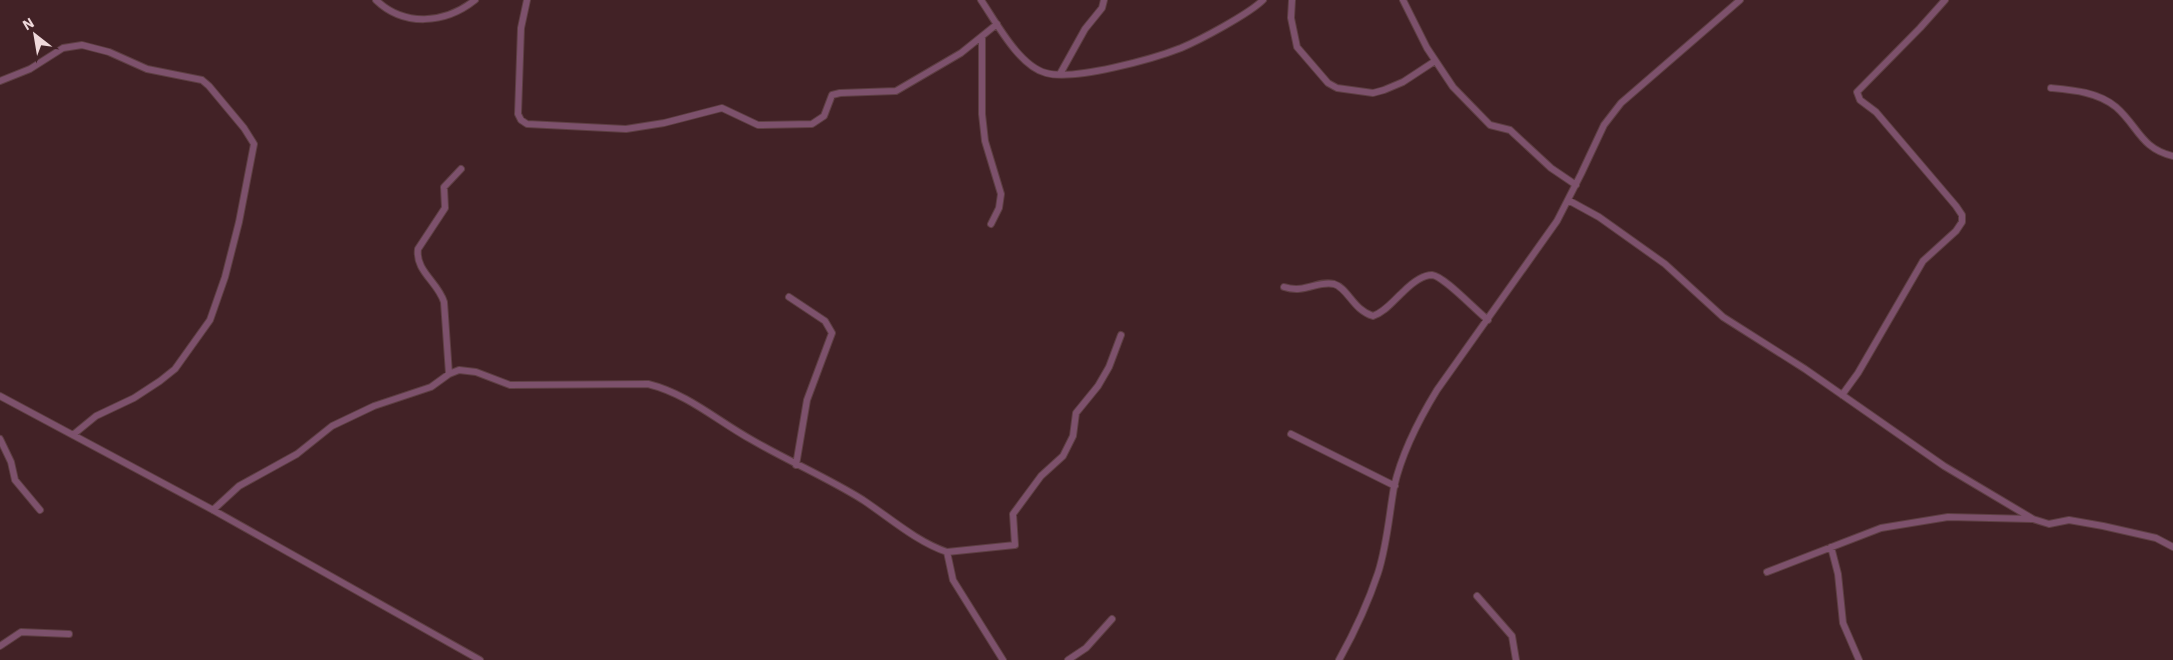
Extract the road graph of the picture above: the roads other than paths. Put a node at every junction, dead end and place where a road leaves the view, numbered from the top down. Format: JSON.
{"nodes":[{"id":1,"x":376,"y":0,"type":"edge"},
{"id":2,"x":475,"y":0,"type":"edge"},
{"id":3,"x":527,"y":0,"type":"edge"},
{"id":4,"x":981,"y":0,"type":"edge"},
{"id":5,"x":1104,"y":0,"type":"edge"},
{"id":6,"x":1263,"y":0,"type":"edge"},
{"id":7,"x":1292,"y":0,"type":"edge"},
{"id":8,"x":1403,"y":0,"type":"edge"},
{"id":9,"x":1740,"y":0,"type":"edge"},
{"id":10,"x":1944,"y":0,"type":"edge"},
{"id":11,"x":997,"y":24,"type":"junction"},
{"id":12,"x":982,"y":38,"type":"junction"},
{"id":13,"x":1435,"y":61,"type":"junction"},
{"id":14,"x":1060,"y":74,"type":"junction"},
{"id":15,"x":0,"y":81,"type":"edge"},
{"id":16,"x":2050,"y":88,"type":"dead end"},
{"id":17,"x":2173,"y":156,"type":"edge"},
{"id":18,"x":461,"y":169,"type":"dead end"},
{"id":19,"x":1576,"y":185,"type":"junction"},
{"id":20,"x":1568,"y":200,"type":"junction"},
{"id":21,"x":991,"y":224,"type":"dead end"},
{"id":22,"x":1284,"y":287,"type":"dead end"},
{"id":23,"x":789,"y":297,"type":"dead end"},
{"id":24,"x":1488,"y":320,"type":"junction"},
{"id":25,"x":1121,"y":335,"type":"dead end"},
{"id":26,"x":449,"y":374,"type":"junction"},
{"id":27,"x":1842,"y":395,"type":"junction"},
{"id":28,"x":0,"y":396,"type":"edge"},
{"id":29,"x":74,"y":434,"type":"junction"},
{"id":30,"x":1291,"y":434,"type":"dead end"},
{"id":31,"x":0,"y":439,"type":"edge"},
{"id":32,"x":796,"y":465,"type":"junction"},
{"id":33,"x":1395,"y":486,"type":"junction"},
{"id":34,"x":40,"y":510,"type":"dead end"},
{"id":35,"x":213,"y":510,"type":"junction"},
{"id":36,"x":2033,"y":519,"type":"junction"},
{"id":37,"x":1831,"y":547,"type":"junction"},
{"id":38,"x":2173,"y":547,"type":"edge"},
{"id":39,"x":947,"y":552,"type":"junction"},
{"id":40,"x":1767,"y":572,"type":"dead end"},
{"id":41,"x":1477,"y":596,"type":"dead end"},
{"id":42,"x":1112,"y":619,"type":"dead end"},
{"id":43,"x":69,"y":634,"type":"dead end"},
{"id":44,"x":0,"y":646,"type":"edge"},
{"id":45,"x":480,"y":660,"type":"edge"},
{"id":46,"x":1003,"y":660,"type":"edge"},
{"id":47,"x":1068,"y":660,"type":"edge"},
{"id":48,"x":1339,"y":660,"type":"edge"},
{"id":49,"x":1516,"y":660,"type":"edge"},
{"id":50,"x":1859,"y":660,"type":"edge"}],
"edges":[{"from":1,"to":2,"type":"street"},
{"from":3,"to":12,"type":"street"},
{"from":4,"to":11,"type":"street"},
{"from":5,"to":14,"type":"street"},
{"from":6,"to":14,"type":"street"},
{"from":7,"to":13,"type":"street"},
{"from":8,"to":13,"type":"street"},
{"from":9,"to":19,"type":"street"},
{"from":10,"to":27,"type":"street"},
{"from":11,"to":12,"type":"street"},
{"from":11,"to":14,"type":"street"},
{"from":12,"to":21,"type":"street"},
{"from":13,"to":19,"type":"street"},
{"from":15,"to":29,"type":"street"},
{"from":16,"to":17,"type":"street"},
{"from":18,"to":26,"type":"street"},
{"from":19,"to":20,"type":"street"},
{"from":20,"to":24,"type":"street"},
{"from":20,"to":27,"type":"street"},
{"from":22,"to":24,"type":"street"},
{"from":23,"to":32,"type":"street"},
{"from":24,"to":33,"type":"street"},
{"from":25,"to":39,"type":"street"},
{"from":26,"to":32,"type":"street"},
{"from":26,"to":35,"type":"street"},
{"from":27,"to":36,"type":"street"},
{"from":28,"to":29,"type":"street"},
{"from":29,"to":35,"type":"street"},
{"from":30,"to":33,"type":"street"},
{"from":31,"to":34,"type":"street"},
{"from":32,"to":39,"type":"street"},
{"from":33,"to":48,"type":"street"},
{"from":35,"to":45,"type":"street"},
{"from":36,"to":37,"type":"street"},
{"from":36,"to":38,"type":"street"},
{"from":37,"to":40,"type":"street"},
{"from":37,"to":50,"type":"street"},
{"from":39,"to":46,"type":"street"},
{"from":41,"to":49,"type":"street"},
{"from":42,"to":47,"type":"street"},
{"from":43,"to":44,"type":"street"}]}
